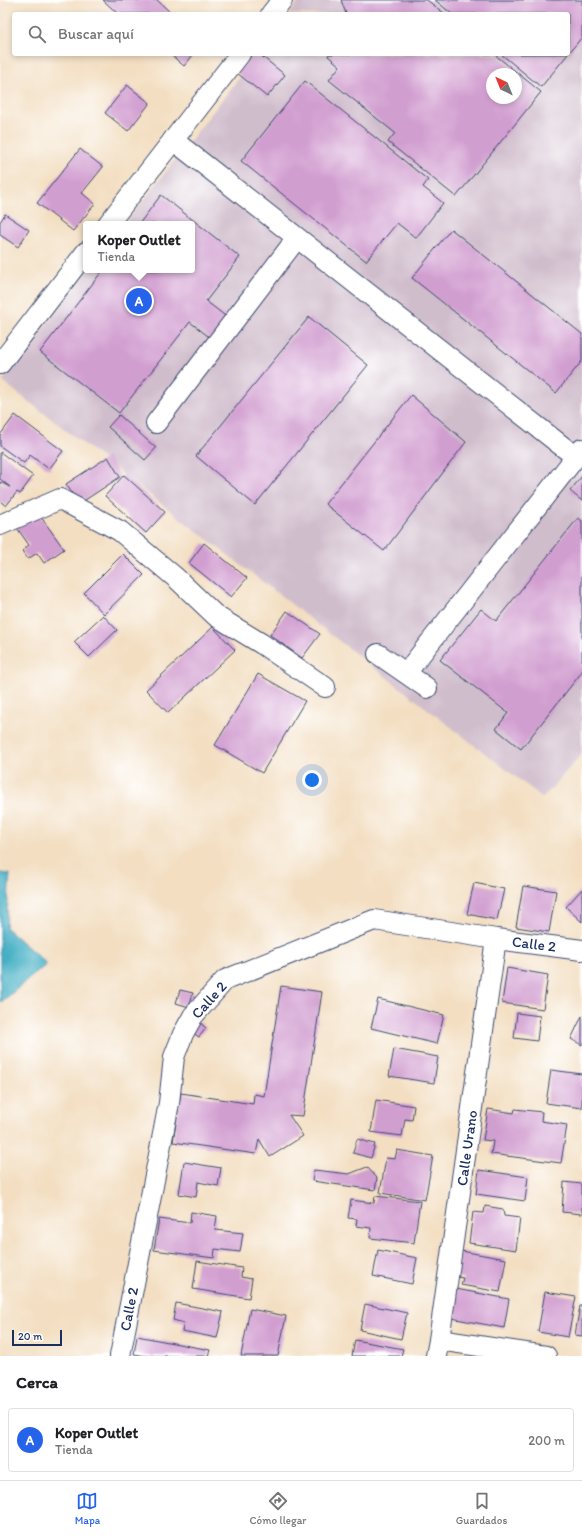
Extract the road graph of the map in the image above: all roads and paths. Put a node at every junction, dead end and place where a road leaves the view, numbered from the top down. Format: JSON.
{"nodes":[{"id":1,"x":282,"y":0,"type":"edge"},
{"id":2,"x":273,"y":12,"type":"edge"},
{"id":3,"x":238,"y":56,"type":"edge"},
{"id":4,"x":172,"y":140,"type":"junction"},
{"id":5,"x":110,"y":221,"type":"edge"},
{"id":6,"x":297,"y":238,"type":"junction"},
{"id":7,"x":83,"y":256,"type":"edge"},
{"id":8,"x":0,"y":364,"type":"edge"},
{"id":9,"x":156,"y":423,"type":"dead end"},
{"id":10,"x":579,"y":453,"type":"edge"},
{"id":11,"x":0,"y":525,"type":"edge"},
{"id":12,"x":378,"y":654,"type":"dead end"},
{"id":13,"x":406,"y":673,"type":"junction"},
{"id":14,"x":325,"y":687,"type":"dead end"},
{"id":15,"x":426,"y":688,"type":"dead end"},
{"id":16,"x":496,"y":939,"type":"junction"},
{"id":17,"x":582,"y":950,"type":"edge"},
{"id":18,"x":438,"y":1348,"type":"edge"},
{"id":19,"x":120,"y":1356,"type":"edge"},
{"id":20,"x":546,"y":1356,"type":"edge"}],
"edges":[{"from":1,"to":2,"type":"street"},
{"from":3,"to":4,"type":"street"},
{"from":4,"to":5,"type":"street"},
{"from":4,"to":6,"type":"street"},
{"from":6,"to":9,"type":"street"},
{"from":6,"to":10,"type":"street"},
{"from":7,"to":8,"type":"street"},
{"from":10,"to":13,"type":"street"},
{"from":11,"to":14,"type":"street"},
{"from":12,"to":13,"type":"street"},
{"from":13,"to":15,"type":"street"},
{"from":16,"to":17,"type":"street","name":"Calle 2"},
{"from":16,"to":18,"type":"street","name":"Calle Urano"},
{"from":16,"to":19,"type":"street","name":"Calle 2"},
{"from":18,"to":20,"type":"street"}]}
